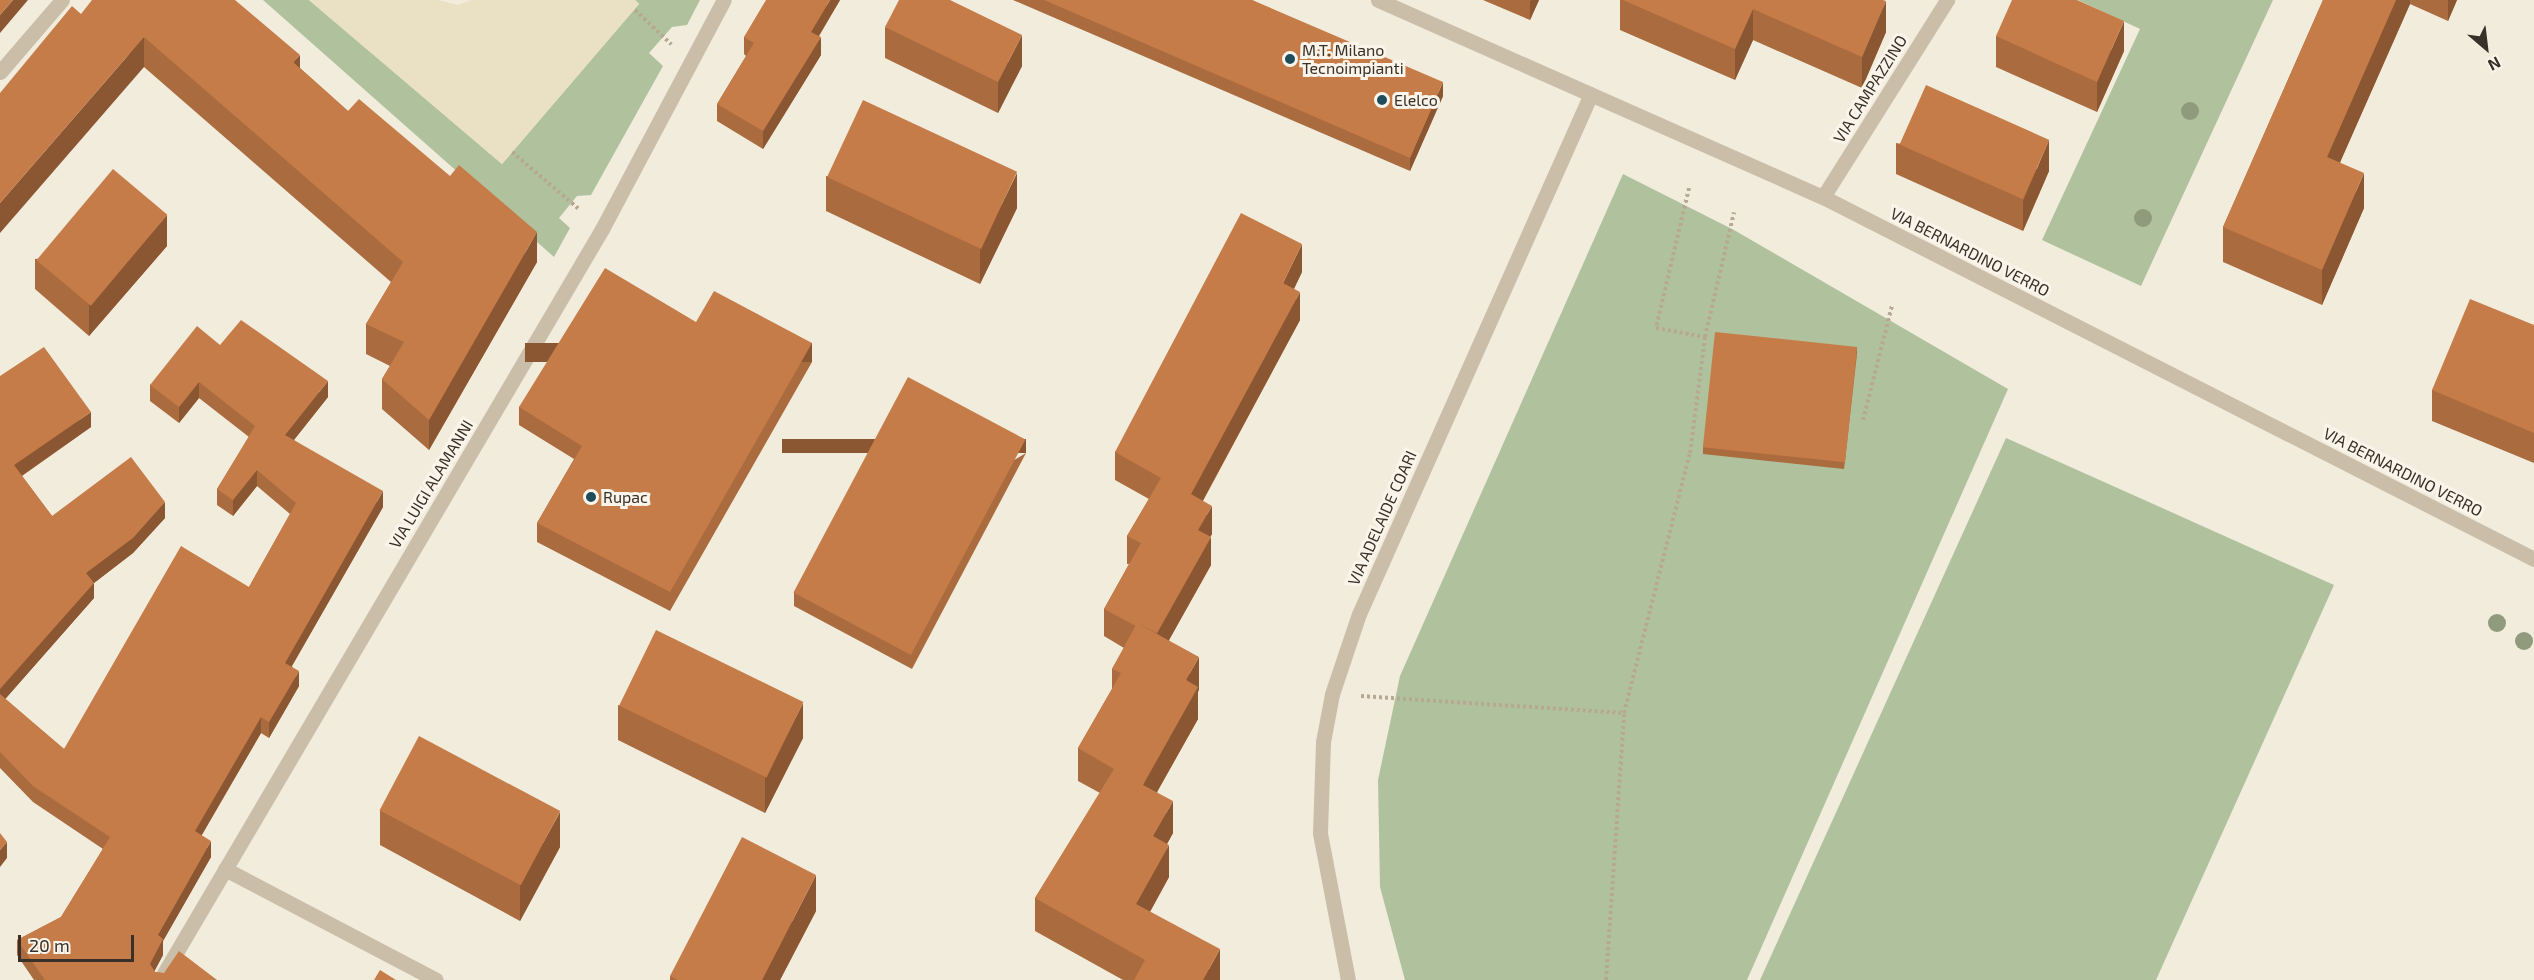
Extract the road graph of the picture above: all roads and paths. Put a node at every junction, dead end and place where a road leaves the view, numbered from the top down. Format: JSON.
{"nodes":[{"id":1,"x":62,"y":0,"type":"edge"},
{"id":2,"x":724,"y":0,"type":"edge"},
{"id":3,"x":1378,"y":0,"type":"edge"},
{"id":4,"x":1947,"y":0,"type":"edge"},
{"id":5,"x":635,"y":10,"type":"dead end"},
{"id":6,"x":676,"y":49,"type":"dead end"},
{"id":7,"x":0,"y":72,"type":"edge"},
{"id":8,"x":1591,"y":94,"type":"junction"},
{"id":9,"x":512,"y":152,"type":"dead end"},
{"id":10,"x":1689,"y":188,"type":"dead end"},
{"id":11,"x":1823,"y":197,"type":"junction"},
{"id":12,"x":1734,"y":212,"type":"dead end"},
{"id":13,"x":602,"y":229,"type":"junction"},
{"id":14,"x":1892,"y":305,"type":"dead end"},
{"id":15,"x":1705,"y":337,"type":"junction"},
{"id":16,"x":1863,"y":420,"type":"dead end"},
{"id":17,"x":2534,"y":559,"type":"edge"},
{"id":18,"x":1332,"y":694,"type":"junction"},
{"id":19,"x":1624,"y":713,"type":"junction"},
{"id":20,"x":225,"y":869,"type":"junction"},
{"id":21,"x":160,"y":980,"type":"edge"},
{"id":22,"x":436,"y":980,"type":"edge"},
{"id":23,"x":1348,"y":980,"type":"edge"},
{"id":24,"x":1606,"y":980,"type":"edge"}],
"edges":[{"from":1,"to":7,"type":"street"},
{"from":2,"to":13,"type":"street","name":"VIA LUIGI ALAMANNI"},
{"from":3,"to":8,"type":"street","name":"VIA BERNARDINO VERRO"},
{"from":4,"to":11,"type":"street","name":"VIA CAMPAZZINO"},
{"from":5,"to":6,"type":"path"},
{"from":8,"to":11,"type":"street","name":"VIA BERNARDINO VERRO"},
{"from":8,"to":18,"type":"street","name":"VIA ADELAIDE COARI"},
{"from":9,"to":13,"type":"path"},
{"from":10,"to":15,"type":"path"},
{"from":11,"to":17,"type":"street","name":"VIA BERNARDINO VERRO"},
{"from":12,"to":15,"type":"path"},
{"from":13,"to":20,"type":"street","name":"VIA LUIGI ALAMANNI"},
{"from":14,"to":16,"type":"path"},
{"from":15,"to":19,"type":"path"},
{"from":18,"to":19,"type":"path"},
{"from":18,"to":23,"type":"street","name":"VIA ADELAIDE COARI"},
{"from":19,"to":24,"type":"path"},
{"from":20,"to":21,"type":"street","name":"VIA LUIGI ALAMANNI"},
{"from":20,"to":22,"type":"street"}]}
